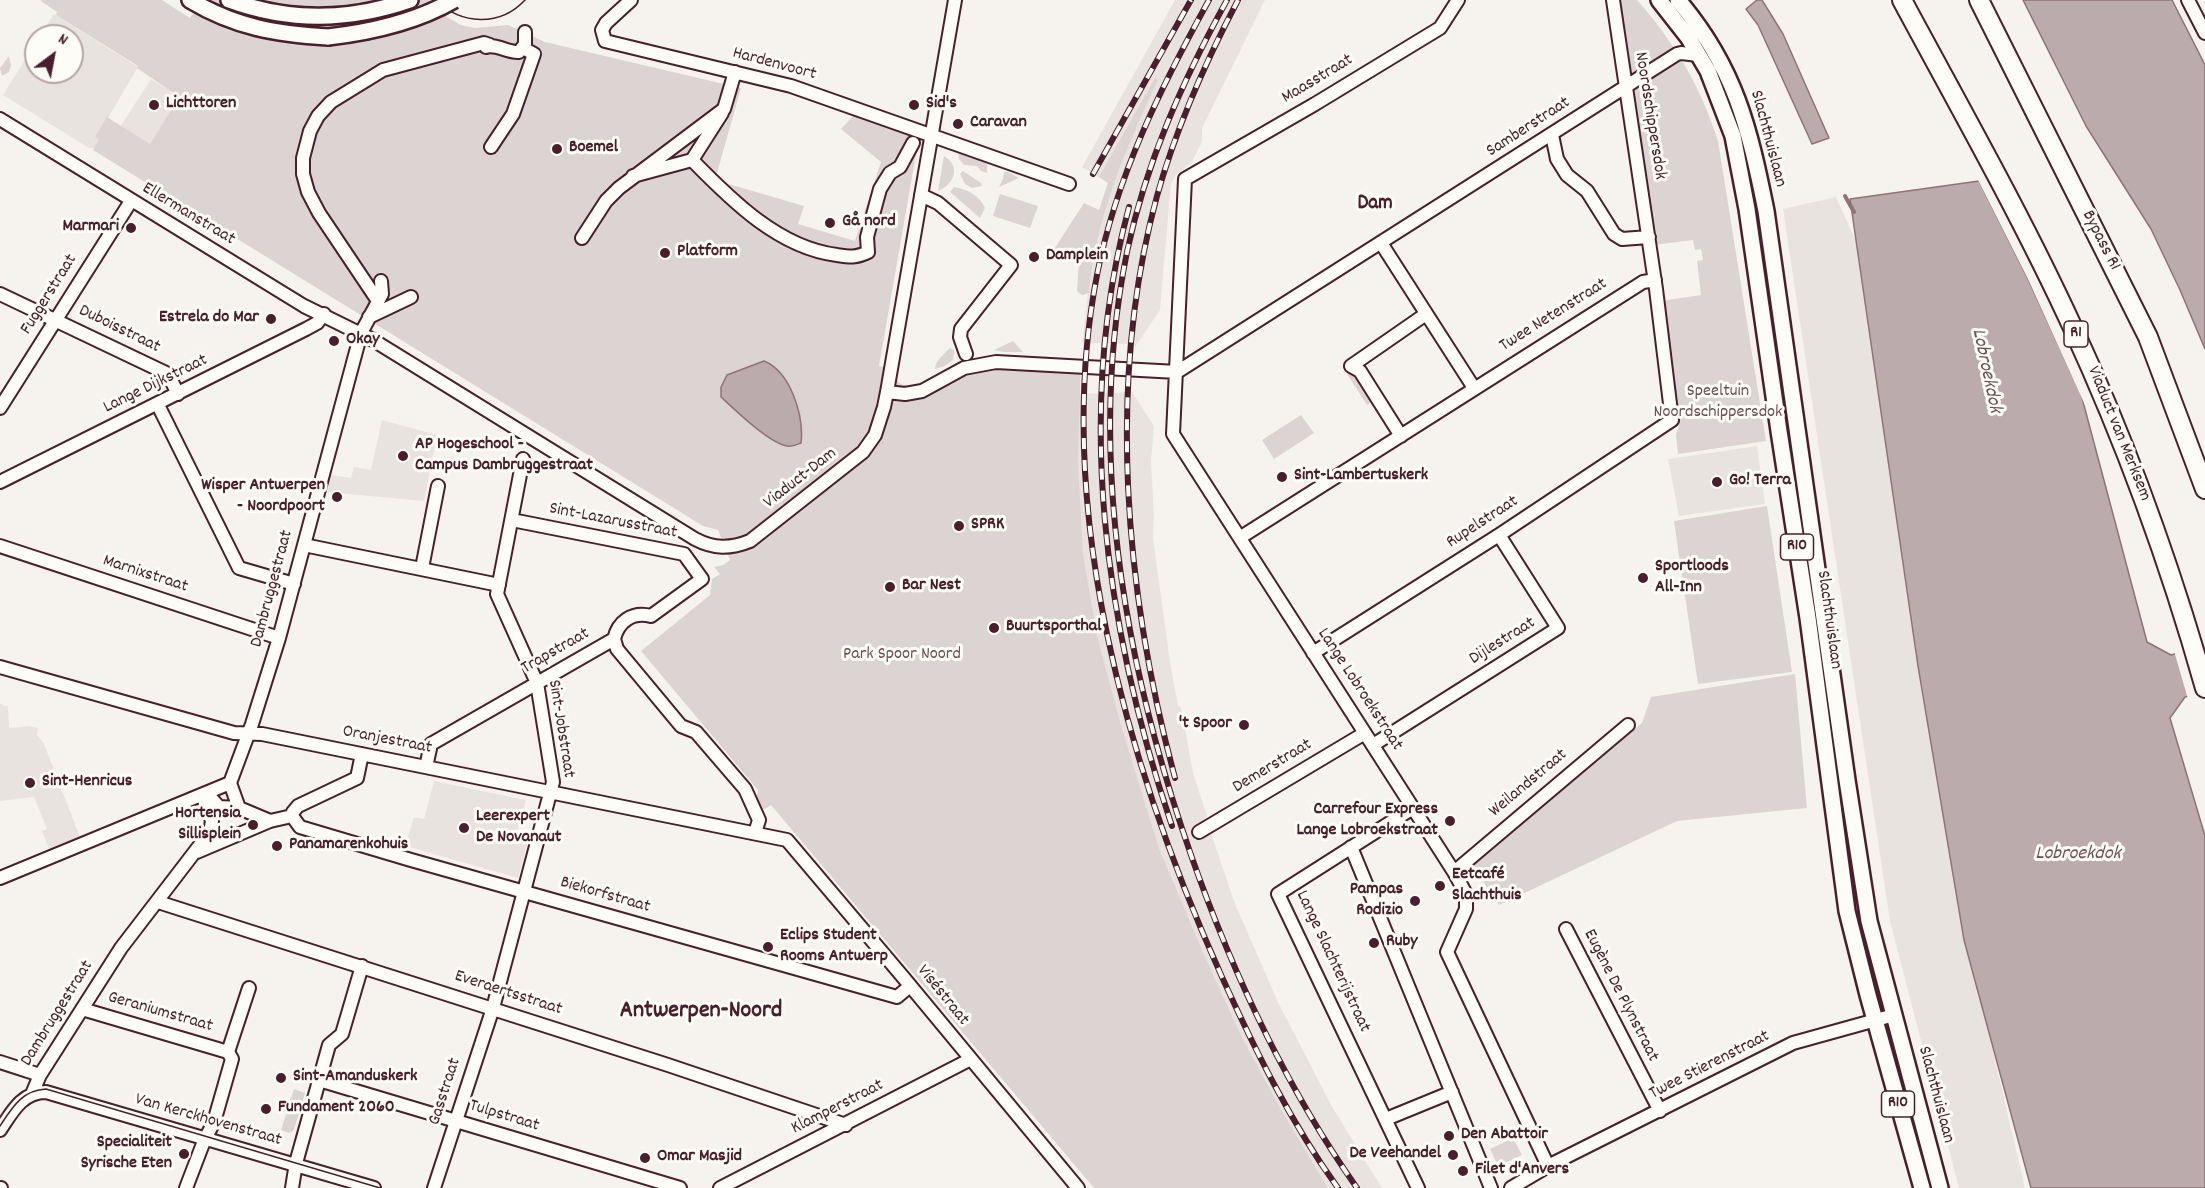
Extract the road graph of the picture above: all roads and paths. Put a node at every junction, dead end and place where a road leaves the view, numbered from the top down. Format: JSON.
{"nodes":[{"id":1,"x":190,"y":0,"type":"edge"},
{"id":2,"x":229,"y":0,"type":"edge"},
{"id":3,"x":410,"y":0,"type":"edge"},
{"id":4,"x":454,"y":0,"type":"edge"},
{"id":5,"x":631,"y":0,"type":"edge"},
{"id":6,"x":955,"y":0,"type":"edge"},
{"id":7,"x":1458,"y":0,"type":"edge"},
{"id":8,"x":1613,"y":0,"type":"edge"},
{"id":9,"x":1659,"y":0,"type":"edge"},
{"id":10,"x":1678,"y":0,"type":"edge"},
{"id":11,"x":1902,"y":0,"type":"edge"},
{"id":12,"x":1979,"y":0,"type":"edge"},
{"id":13,"x":2188,"y":0,"type":"edge"},
{"id":14,"x":525,"y":32,"type":"dead end"},
{"id":15,"x":2205,"y":33,"type":"edge"},
{"id":16,"x":524,"y":48,"type":"junction"},
{"id":17,"x":1698,"y":55,"type":"junction"},
{"id":18,"x":735,"y":72,"type":"junction"},
{"id":19,"x":1626,"y":87,"type":"junction"},
{"id":20,"x":724,"y":109,"type":"junction"},
{"id":21,"x":0,"y":119,"type":"edge"},
{"id":22,"x":1552,"y":135,"type":"junction"},
{"id":23,"x":920,"y":136,"type":"junction"},
{"id":24,"x":491,"y":147,"type":"dead end"},
{"id":25,"x":692,"y":160,"type":"junction"},
{"id":26,"x":633,"y":176,"type":"junction"},
{"id":27,"x":1185,"y":179,"type":"joint"},
{"id":28,"x":1069,"y":184,"type":"dead end"},
{"id":29,"x":921,"y":195,"type":"junction"},
{"id":30,"x":131,"y":201,"type":"junction"},
{"id":31,"x":1648,"y":237,"type":"junction"},
{"id":32,"x":582,"y":238,"type":"dead end"},
{"id":33,"x":1381,"y":243,"type":"junction"},
{"id":34,"x":1655,"y":280,"type":"junction"},
{"id":35,"x":381,"y":281,"type":"dead end"},
{"id":36,"x":0,"y":294,"type":"edge"},
{"id":37,"x":411,"y":297,"type":"dead end"},
{"id":38,"x":378,"y":301,"type":"junction"},
{"id":39,"x":1426,"y":314,"type":"junction"},
{"id":40,"x":324,"y":315,"type":"junction"},
{"id":41,"x":369,"y":317,"type":"junction"},
{"id":42,"x":55,"y":319,"type":"junction"},
{"id":43,"x":361,"y":333,"type":"junction"},
{"id":44,"x":966,"y":354,"type":"dead end"},
{"id":45,"x":1177,"y":372,"type":"junction"},
{"id":46,"x":1474,"y":388,"type":"junction"},
{"id":47,"x":887,"y":392,"type":"junction"},
{"id":48,"x":178,"y":394,"type":"junction"},
{"id":49,"x":158,"y":405,"type":"junction"},
{"id":50,"x":0,"y":408,"type":"edge"},
{"id":51,"x":1672,"y":420,"type":"joint"},
{"id":52,"x":1401,"y":436,"type":"junction"},
{"id":53,"x":523,"y":459,"type":"dead end"},
{"id":54,"x":0,"y":482,"type":"edge"},
{"id":55,"x":438,"y":486,"type":"dead end"},
{"id":56,"x":2205,"y":489,"type":"edge"},
{"id":57,"x":512,"y":520,"type":"junction"},
{"id":58,"x":1499,"y":535,"type":"junction"},
{"id":59,"x":1241,"y":537,"type":"junction"},
{"id":60,"x":304,"y":545,"type":"junction"},
{"id":61,"x":0,"y":546,"type":"edge"},
{"id":62,"x":422,"y":568,"type":"junction"},
{"id":63,"x":697,"y":573,"type":"joint"},
{"id":64,"x":294,"y":584,"type":"junction"},
{"id":65,"x":499,"y":585,"type":"junction"},
{"id":66,"x":279,"y":638,"type":"junction"},
{"id":67,"x":614,"y":639,"type":"junction"},
{"id":68,"x":1313,"y":653,"type":"junction"},
{"id":69,"x":0,"y":667,"type":"edge"},
{"id":70,"x":537,"y":683,"type":"junction"},
{"id":71,"x":2205,"y":688,"type":"edge"},
{"id":72,"x":1628,"y":725,"type":"dead end"},
{"id":73,"x":1365,"y":733,"type":"junction"},
{"id":74,"x":249,"y":734,"type":"junction"},
{"id":75,"x":1373,"y":745,"type":"junction"},
{"id":76,"x":362,"y":754,"type":"junction"},
{"id":77,"x":426,"y":767,"type":"junction"},
{"id":78,"x":230,"y":783,"type":"junction"},
{"id":79,"x":551,"y":791,"type":"junction"},
{"id":80,"x":202,"y":795,"type":"junction"},
{"id":81,"x":239,"y":808,"type":"junction"},
{"id":82,"x":1413,"y":808,"type":"junction"},
{"id":83,"x":292,"y":816,"type":"junction"},
{"id":84,"x":270,"y":821,"type":"junction"},
{"id":85,"x":1199,"y":832,"type":"dead end"},
{"id":86,"x":755,"y":833,"type":"junction"},
{"id":87,"x":771,"y":837,"type":"joint"},
{"id":88,"x":1351,"y":847,"type":"junction"},
{"id":89,"x":196,"y":853,"type":"junction"},
{"id":90,"x":1454,"y":872,"type":"junction"},
{"id":91,"x":0,"y":878,"type":"edge"},
{"id":92,"x":525,"y":892,"type":"junction"},
{"id":93,"x":158,"y":902,"type":"junction"},
{"id":94,"x":1566,"y":929,"type":"dead end"},
{"id":95,"x":362,"y":966,"type":"junction"},
{"id":96,"x":910,"y":986,"type":"junction"},
{"id":97,"x":249,"y":988,"type":"dead end"},
{"id":98,"x":493,"y":1008,"type":"junction"},
{"id":99,"x":81,"y":1009,"type":"junction"},
{"id":100,"x":1894,"y":1015,"type":"junction"},
{"id":101,"x":1875,"y":1020,"type":"junction"},
{"id":102,"x":228,"y":1052,"type":"junction"},
{"id":103,"x":971,"y":1059,"type":"junction"},
{"id":104,"x":0,"y":1062,"type":"edge"},
{"id":105,"x":40,"y":1075,"type":"junction"},
{"id":106,"x":319,"y":1080,"type":"junction"},
{"id":107,"x":1452,"y":1092,"type":"junction"},
{"id":108,"x":32,"y":1094,"type":"junction"},
{"id":109,"x":1660,"y":1111,"type":"junction"},
{"id":110,"x":1386,"y":1119,"type":"junction"},
{"id":111,"x":456,"y":1121,"type":"junction"},
{"id":112,"x":846,"y":1125,"type":"junction"},
{"id":113,"x":0,"y":1130,"type":"edge"},
{"id":114,"x":205,"y":1139,"type":"junction"},
{"id":115,"x":295,"y":1165,"type":"junction"},
{"id":116,"x":1548,"y":1166,"type":"junction"},
{"id":117,"x":723,"y":1187,"type":"edge"},
{"id":118,"x":186,"y":1188,"type":"edge"},
{"id":119,"x":292,"y":1188,"type":"edge"},
{"id":120,"x":374,"y":1188,"type":"edge"},
{"id":121,"x":434,"y":1188,"type":"edge"},
{"id":122,"x":680,"y":1188,"type":"edge"},
{"id":123,"x":1077,"y":1188,"type":"edge"},
{"id":124,"x":1419,"y":1188,"type":"edge"},
{"id":125,"x":1491,"y":1188,"type":"edge"},
{"id":126,"x":1511,"y":1188,"type":"edge"},
{"id":127,"x":1922,"y":1188,"type":"edge"},
{"id":128,"x":1940,"y":1188,"type":"edge"}],
"edges":[{"from":1,"to":4,"type":"main road","bridge":true},
{"from":2,"to":3,"type":"main road"},
{"from":5,"to":18,"type":"street","name":"Hardenvoort"},
{"from":6,"to":23,"type":"street","name":"Viaduct-Dam"},
{"from":7,"to":27,"type":"street","name":"Maasstraat"},
{"from":8,"to":19,"type":"street","name":"Noordschippersdok"},
{"from":9,"to":17,"type":"main road","name":"Slachthuislaan","number":"R10"},
{"from":10,"to":100,"type":"main road","name":"Slachthuislaan","number":"R10"},
{"from":11,"to":71,"type":"highway","name":"Viaduct van Merksem","number":"R1"},
{"from":12,"to":56,"type":"highway","name":"Bypass R1"},
{"from":13,"to":15,"type":"street"},
{"from":14,"to":16,"type":"street"},
{"from":16,"to":24,"type":"street"},
{"from":16,"to":38,"type":"street"},
{"from":17,"to":19,"type":"street","name":"Samberstraat"},
{"from":17,"to":101,"type":"main road","name":"Slachthuislaan","number":"R10"},
{"from":18,"to":20,"type":"street"},
{"from":18,"to":23,"type":"street","name":"Hardenvoort"},
{"from":19,"to":22,"type":"street","name":"Samberstraat"},
{"from":19,"to":31,"type":"street","name":"Noordschippersdok"},
{"from":20,"to":25,"type":"street"},
{"from":20,"to":26,"type":"street"},
{"from":21,"to":30,"type":"street","name":"Ellermanstraat"},
{"from":22,"to":31,"type":"street"},
{"from":22,"to":33,"type":"street","name":"Samberstraat"},
{"from":23,"to":25,"type":"street"},
{"from":23,"to":28,"type":"street"},
{"from":23,"to":29,"type":"street","name":"Viaduct-Dam"},
{"from":25,"to":26,"type":"street"},
{"from":26,"to":32,"type":"street"},
{"from":27,"to":45,"type":"street","name":"Lange Lobroekstraat"},
{"from":29,"to":44,"type":"street"},
{"from":29,"to":47,"type":"street","name":"Viaduct-Dam"},
{"from":30,"to":40,"type":"street","name":"Ellermanstraat"},
{"from":30,"to":42,"type":"street","name":"Fuggerstraat"},
{"from":31,"to":34,"type":"street","name":"Noordschippersdok"},
{"from":33,"to":39,"type":"street"},
{"from":33,"to":45,"type":"street","name":"Samberstraat"},
{"from":34,"to":46,"type":"street","name":"Twee Netenstraat"},
{"from":34,"to":51,"type":"street","name":"Noordschippersdok"},
{"from":35,"to":38,"type":"street"},
{"from":36,"to":42,"type":"street","name":"Duboisstraat"},
{"from":37,"to":41,"type":"street"},
{"from":38,"to":41,"type":"street"},
{"from":39,"to":46,"type":"street"},
{"from":39,"to":52,"type":"street"},
{"from":40,"to":43,"type":"street","name":"Ellermanstraat"},
{"from":40,"to":48,"type":"street","name":"Lange Dijkstraat"},
{"from":41,"to":43,"type":"street"},
{"from":42,"to":48,"type":"street","name":"Duboisstraat"},
{"from":42,"to":50,"type":"street","name":"Fuggerstraat"},
{"from":43,"to":47,"type":"street","name":"Viaduct-Dam"},
{"from":43,"to":60,"type":"street","name":"Dambruggestraat"},
{"from":45,"to":47,"type":"street"},
{"from":45,"to":59,"type":"street","name":"Lange Lobroekstraat"},
{"from":46,"to":52,"type":"street","name":"Twee Netenstraat"},
{"from":48,"to":49,"type":"street","name":"Lange Dijkstraat"},
{"from":49,"to":54,"type":"street","name":"Lange Dijkstraat"},
{"from":49,"to":64,"type":"street"},
{"from":51,"to":58,"type":"street","name":"Rupelstraat"},
{"from":52,"to":59,"type":"street","name":"Twee Netenstraat"},
{"from":53,"to":57,"type":"street","name":"Sint-Jobstraat"},
{"from":55,"to":62,"type":"street"},
{"from":57,"to":63,"type":"street","name":"Sint-Lazarusstraat"},
{"from":57,"to":65,"type":"street","name":"Sint-Jobstraat"},
{"from":58,"to":68,"type":"street","name":"Rupelstraat"},
{"from":58,"to":75,"type":"street","name":"Dijlestraat"},
{"from":59,"to":68,"type":"street","name":"Lange Lobroekstraat"},
{"from":60,"to":62,"type":"street"},
{"from":60,"to":64,"type":"street","name":"Dambruggestraat"},
{"from":61,"to":66,"type":"street","name":"Marnixstraat"},
{"from":62,"to":65,"type":"street"},
{"from":63,"to":67,"type":"street","name":"Trapstraat"},
{"from":64,"to":66,"type":"street","name":"Dambruggestraat"},
{"from":65,"to":70,"type":"street","name":"Sint-Jobstraat"},
{"from":66,"to":74,"type":"street","name":"Dambruggestraat"},
{"from":67,"to":70,"type":"street","name":"Trapstraat"},
{"from":67,"to":86,"type":"street"},
{"from":68,"to":73,"type":"street","name":"Lange Lobroekstraat"},
{"from":69,"to":74,"type":"street","name":"Oranjestraat"},
{"from":70,"to":77,"type":"street","name":"Trapstraat"},
{"from":70,"to":79,"type":"street","name":"Sint-Jobstraat"},
{"from":72,"to":90,"type":"street","name":"Weilandstraat"},
{"from":73,"to":75,"type":"street","name":"Lange Lobroekstraat"},
{"from":73,"to":85,"type":"street","name":"Demerstraat"},
{"from":74,"to":76,"type":"street","name":"Oranjestraat"},
{"from":74,"to":78,"type":"street","name":"Dambruggestraat"},
{"from":75,"to":82,"type":"street","name":"Lange Lobroekstraat"},
{"from":76,"to":77,"type":"street","name":"Oranjestraat"},
{"from":76,"to":83,"type":"street"},
{"from":77,"to":79,"type":"street","name":"Oranjestraat"},
{"from":78,"to":80,"type":"street"},
{"from":78,"to":81,"type":"street"},
{"from":79,"to":86,"type":"street","name":"Oranjestraat"},
{"from":79,"to":92,"type":"street","name":"Sint-Jobstraat"},
{"from":80,"to":81,"type":"street"},
{"from":80,"to":89,"type":"street","name":"Dambruggestraat"},
{"from":80,"to":91,"type":"street"},
{"from":81,"to":84,"type":"street"},
{"from":82,"to":88,"type":"street","name":"Lange Slachterijstraat"},
{"from":82,"to":90,"type":"street","name":"Lange Lobroekstraat"},
{"from":83,"to":84,"type":"street"},
{"from":83,"to":92,"type":"street","name":"Biekorfstraat"},
{"from":84,"to":89,"type":"street"},
{"from":86,"to":87,"type":"street","name":"Oranjestraat"},
{"from":87,"to":96,"type":"street","name":"Viséstraat"},
{"from":88,"to":107,"type":"street"},
{"from":88,"to":110,"type":"street","name":"Lange Slachterijstraat"},
{"from":89,"to":93,"type":"street","name":"Dambruggestraat"},
{"from":90,"to":116,"type":"street","name":"Lange Lobroekstraat"},
{"from":92,"to":96,"type":"street","name":"Biekorfstraat"},
{"from":92,"to":98,"type":"street","name":"Sint-Jobstraat"},
{"from":93,"to":95,"type":"street","name":"Everaertsstraat"},
{"from":93,"to":99,"type":"street","name":"Dambruggestraat"},
{"from":94,"to":109,"type":"street","name":"Eugène De Plynstraat"},
{"from":95,"to":98,"type":"street","name":"Everaertsstraat"},
{"from":95,"to":106,"type":"street"},
{"from":96,"to":103,"type":"street","name":"Viséstraat"},
{"from":97,"to":102,"type":"street"},
{"from":98,"to":111,"type":"street","name":"Gasstraat"},
{"from":98,"to":112,"type":"street","name":"Everaertsstraat"},
{"from":99,"to":102,"type":"street","name":"Geraniumstraat"},
{"from":99,"to":105,"type":"street","name":"Dambruggestraat"},
{"from":100,"to":101,"type":"street","name":"Twee Stierenstraat"},
{"from":100,"to":128,"type":"main road","name":"Slachthuislaan","number":"R10"},
{"from":101,"to":109,"type":"street","name":"Twee Stierenstraat"},
{"from":101,"to":127,"type":"main road","name":"Slachthuislaan","number":"R10"},
{"from":102,"to":114,"type":"street"},
{"from":103,"to":112,"type":"street","name":"Klamperstraat"},
{"from":103,"to":123,"type":"street","name":"Viséstraat"},
{"from":104,"to":105,"type":"street"},
{"from":105,"to":108,"type":"street","name":"Dambruggestraat"},
{"from":106,"to":111,"type":"street","name":"Tulpstraat"},
{"from":106,"to":115,"type":"street"},
{"from":107,"to":110,"type":"street"},
{"from":107,"to":125,"type":"street"},
{"from":108,"to":113,"type":"street","name":"Dambruggestraat"},
{"from":108,"to":114,"type":"street","name":"Van Kerckhovenstraat"},
{"from":109,"to":116,"type":"street","name":"Twee Stierenstraat"},
{"from":110,"to":124,"type":"street","name":"Lange Slachterijstraat"},
{"from":111,"to":121,"type":"street","name":"Gasstraat"},
{"from":111,"to":122,"type":"street","name":"Tulpstraat"},
{"from":112,"to":117,"type":"street","name":"Klamperstraat"},
{"from":114,"to":115,"type":"street","name":"Van Kerckhovenstraat"},
{"from":114,"to":118,"type":"street"},
{"from":115,"to":119,"type":"street"},
{"from":115,"to":120,"type":"street","name":"Van Kerckhovenstraat"},
{"from":116,"to":126,"type":"street"}]}
